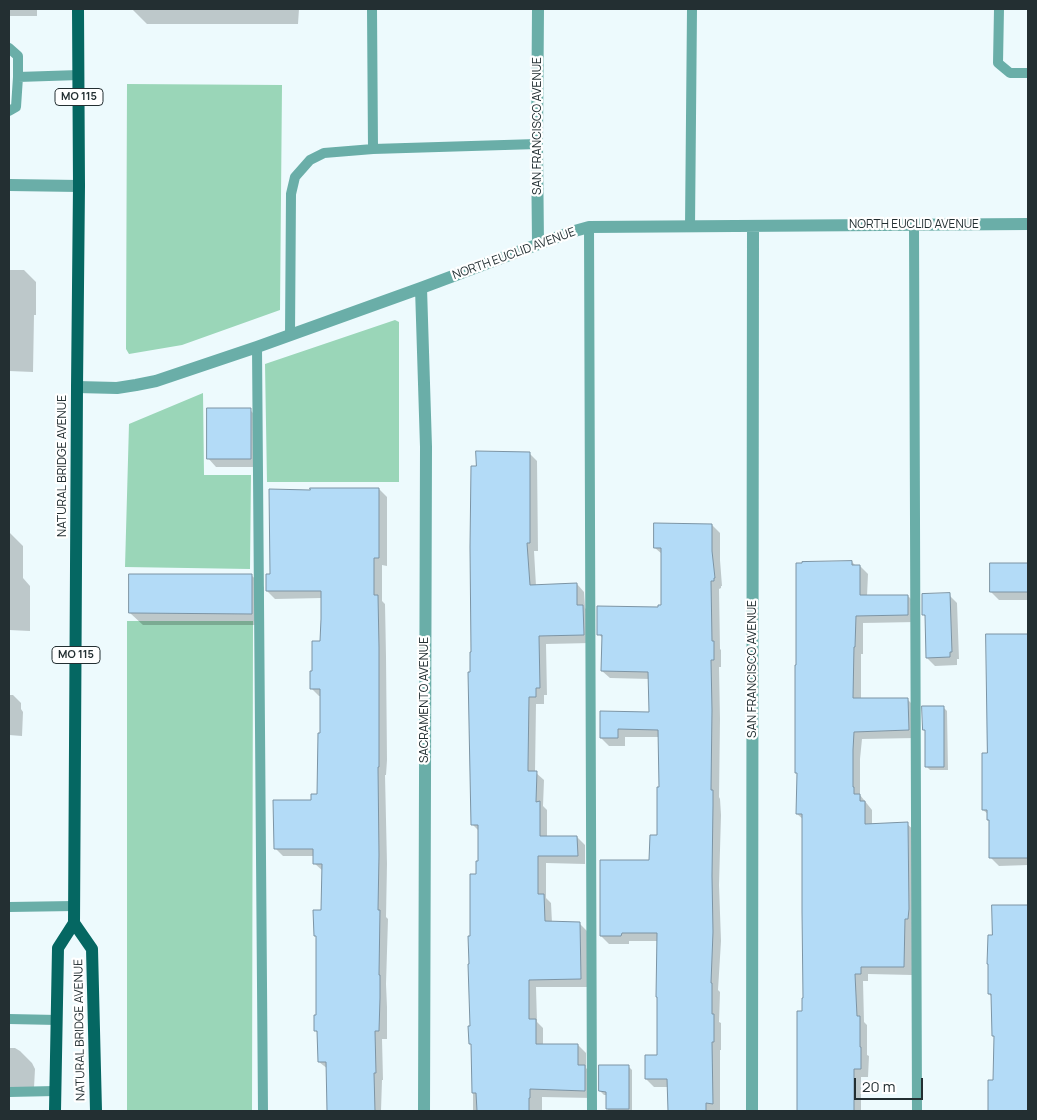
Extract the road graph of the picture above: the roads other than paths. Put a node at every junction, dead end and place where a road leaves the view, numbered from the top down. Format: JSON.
{"nodes":[{"id":1,"x":78,"y":9,"type":"edge"},
{"id":2,"x":372,"y":9,"type":"edge"},
{"id":3,"x":538,"y":9,"type":"edge"},
{"id":4,"x":692,"y":9,"type":"edge"},
{"id":5,"x":999,"y":9,"type":"edge"},
{"id":6,"x":9,"y":48,"type":"edge"},
{"id":7,"x":1028,"y":73,"type":"edge"},
{"id":8,"x":79,"y":75,"type":"junction"},
{"id":9,"x":18,"y":77,"type":"junction"},
{"id":10,"x":9,"y":111,"type":"edge"},
{"id":11,"x":537,"y":144,"type":"junction"},
{"id":12,"x":374,"y":149,"type":"junction"},
{"id":13,"x":9,"y":185,"type":"edge"},
{"id":14,"x":80,"y":186,"type":"junction"},
{"id":15,"x":1028,"y":224,"type":"edge"},
{"id":16,"x":914,"y":225,"type":"junction"},
{"id":17,"x":753,"y":226,"type":"junction"},
{"id":18,"x":590,"y":227,"type":"junction"},
{"id":19,"x":690,"y":227,"type":"junction"},
{"id":20,"x":538,"y":244,"type":"junction"},
{"id":21,"x":421,"y":288,"type":"junction"},
{"id":22,"x":290,"y":335,"type":"junction"},
{"id":23,"x":257,"y":347,"type":"junction"},
{"id":24,"x":77,"y":387,"type":"junction"},
{"id":25,"x":74,"y":906,"type":"junction"},
{"id":26,"x":9,"y":907,"type":"edge"},
{"id":27,"x":74,"y":923,"type":"junction"},
{"id":28,"x":9,"y":1019,"type":"edge"},
{"id":29,"x":57,"y":1020,"type":"junction"},
{"id":30,"x":55,"y":1091,"type":"junction"},
{"id":31,"x":9,"y":1092,"type":"edge"},
{"id":32,"x":56,"y":1110,"type":"edge"},
{"id":33,"x":96,"y":1111,"type":"edge"},
{"id":34,"x":263,"y":1111,"type":"edge"},
{"id":35,"x":424,"y":1111,"type":"edge"},
{"id":36,"x":592,"y":1111,"type":"edge"},
{"id":37,"x":752,"y":1111,"type":"edge"},
{"id":38,"x":917,"y":1111,"type":"edge"}],
"edges":[{"from":1,"to":8,"type":"main road","name":"NATURAL BRIDGE AVENUE","number":"MO 115"},
{"from":2,"to":12,"type":"lane"},
{"from":3,"to":11,"type":"street","name":"SAN FRANCISCO AVENUE"},
{"from":4,"to":19,"type":"lane"},
{"from":5,"to":7,"type":"lane"},
{"from":6,"to":9,"type":"lane"},
{"from":8,"to":9,"type":"lane"},
{"from":8,"to":14,"type":"main road","name":"NATURAL BRIDGE AVENUE","number":"MO 115"},
{"from":9,"to":10,"type":"lane"},
{"from":11,"to":12,"type":"lane"},
{"from":11,"to":20,"type":"street","name":"SAN FRANCISCO AVENUE"},
{"from":12,"to":22,"type":"lane"},
{"from":13,"to":14,"type":"street"},
{"from":14,"to":24,"type":"main road","name":"NATURAL BRIDGE AVENUE","number":"MO 115"},
{"from":15,"to":16,"type":"street","name":"NORTH EUCLID AVENUE"},
{"from":16,"to":17,"type":"street","name":"NORTH EUCLID AVENUE"},
{"from":16,"to":38,"type":"lane"},
{"from":17,"to":19,"type":"street","name":"NORTH EUCLID AVENUE"},
{"from":17,"to":37,"type":"street","name":"SAN FRANCISCO AVENUE"},
{"from":18,"to":19,"type":"street","name":"NORTH EUCLID AVENUE"},
{"from":18,"to":20,"type":"street","name":"NORTH EUCLID AVENUE"},
{"from":18,"to":36,"type":"lane"},
{"from":20,"to":21,"type":"street","name":"NORTH EUCLID AVENUE"},
{"from":21,"to":22,"type":"street","name":"NORTH EUCLID AVENUE"},
{"from":21,"to":35,"type":"street","name":"SACRAMENTO AVENUE"},
{"from":22,"to":23,"type":"street","name":"NORTH EUCLID AVENUE"},
{"from":23,"to":24,"type":"street","name":"NORTH EUCLID AVENUE"},
{"from":23,"to":34,"type":"lane"},
{"from":24,"to":25,"type":"main road","name":"NATURAL BRIDGE AVENUE","number":"MO 115"},
{"from":25,"to":26,"type":"lane"},
{"from":25,"to":27,"type":"main road","name":"NATURAL BRIDGE AVENUE","number":"MO 115"},
{"from":27,"to":29,"type":"main road","name":"NATURAL BRIDGE AVENUE"},
{"from":27,"to":33,"type":"main road","name":"NATURAL BRIDGE AVENUE"},
{"from":28,"to":29,"type":"lane"},
{"from":29,"to":30,"type":"main road","name":"NATURAL BRIDGE AVENUE"},
{"from":30,"to":31,"type":"lane"},
{"from":30,"to":32,"type":"main road","name":"NATURAL BRIDGE AVENUE"}]}
